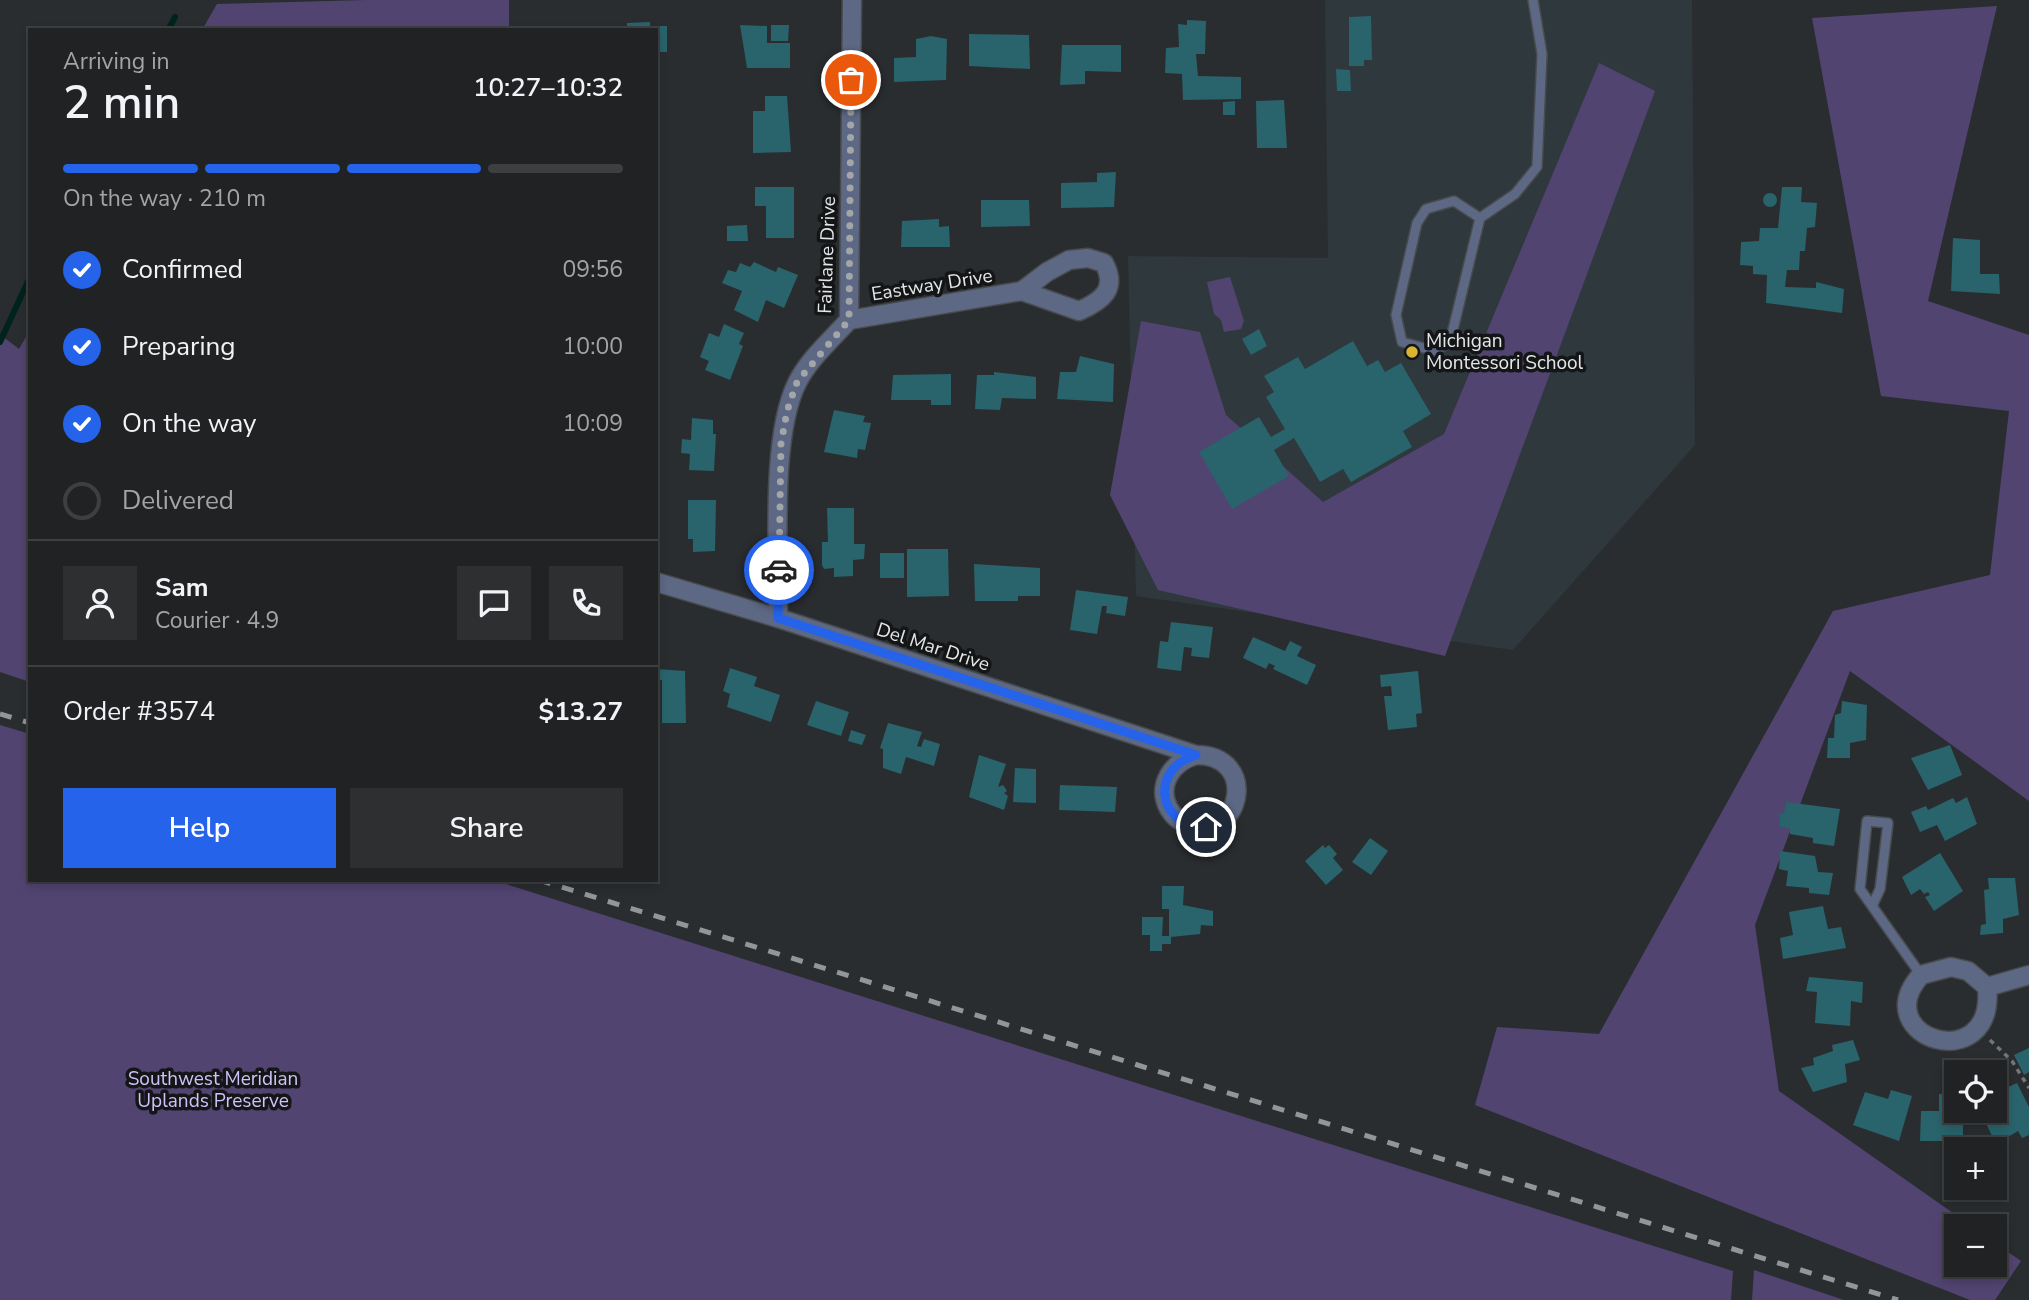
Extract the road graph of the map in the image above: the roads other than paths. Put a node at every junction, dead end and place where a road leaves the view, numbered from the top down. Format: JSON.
{"nodes":[{"id":1,"x":852,"y":0,"type":"edge"},
{"id":2,"x":1533,"y":0,"type":"edge"},
{"id":3,"x":1480,"y":218,"type":"junction"},
{"id":4,"x":1022,"y":291,"type":"dead end"},
{"id":5,"x":849,"y":320,"type":"junction"},
{"id":6,"x":658,"y":583,"type":"edge"},
{"id":7,"x":778,"y":618,"type":"junction"},
{"id":8,"x":1196,"y":755,"type":"junction"},
{"id":9,"x":1873,"y":904,"type":"junction"},
{"id":10,"x":1921,"y":975,"type":"junction"},
{"id":11,"x":2029,"y":975,"type":"edge"},
{"id":12,"x":1987,"y":987,"type":"junction"}],
"edges":[{"from":1,"to":5,"type":"street","name":"Fairlane Drive"},
{"from":2,"to":3,"type":"lane"},
{"from":3,"to":3,"type":"lane"},
{"from":4,"to":5,"type":"street","name":"Eastway Drive"},
{"from":5,"to":7,"type":"street","name":"Fairlane Drive"},
{"from":6,"to":7,"type":"street","name":"Del Mar Drive"},
{"from":7,"to":8,"type":"street","name":"Del Mar Drive"},
{"from":8,"to":8,"type":"street","name":"Del Mar Drive"},
{"from":9,"to":9,"type":"lane"},
{"from":9,"to":10,"type":"lane"},
{"from":10,"to":12,"type":"street"},
{"from":10,"to":12,"type":"street"},
{"from":11,"to":12,"type":"street"}]}
